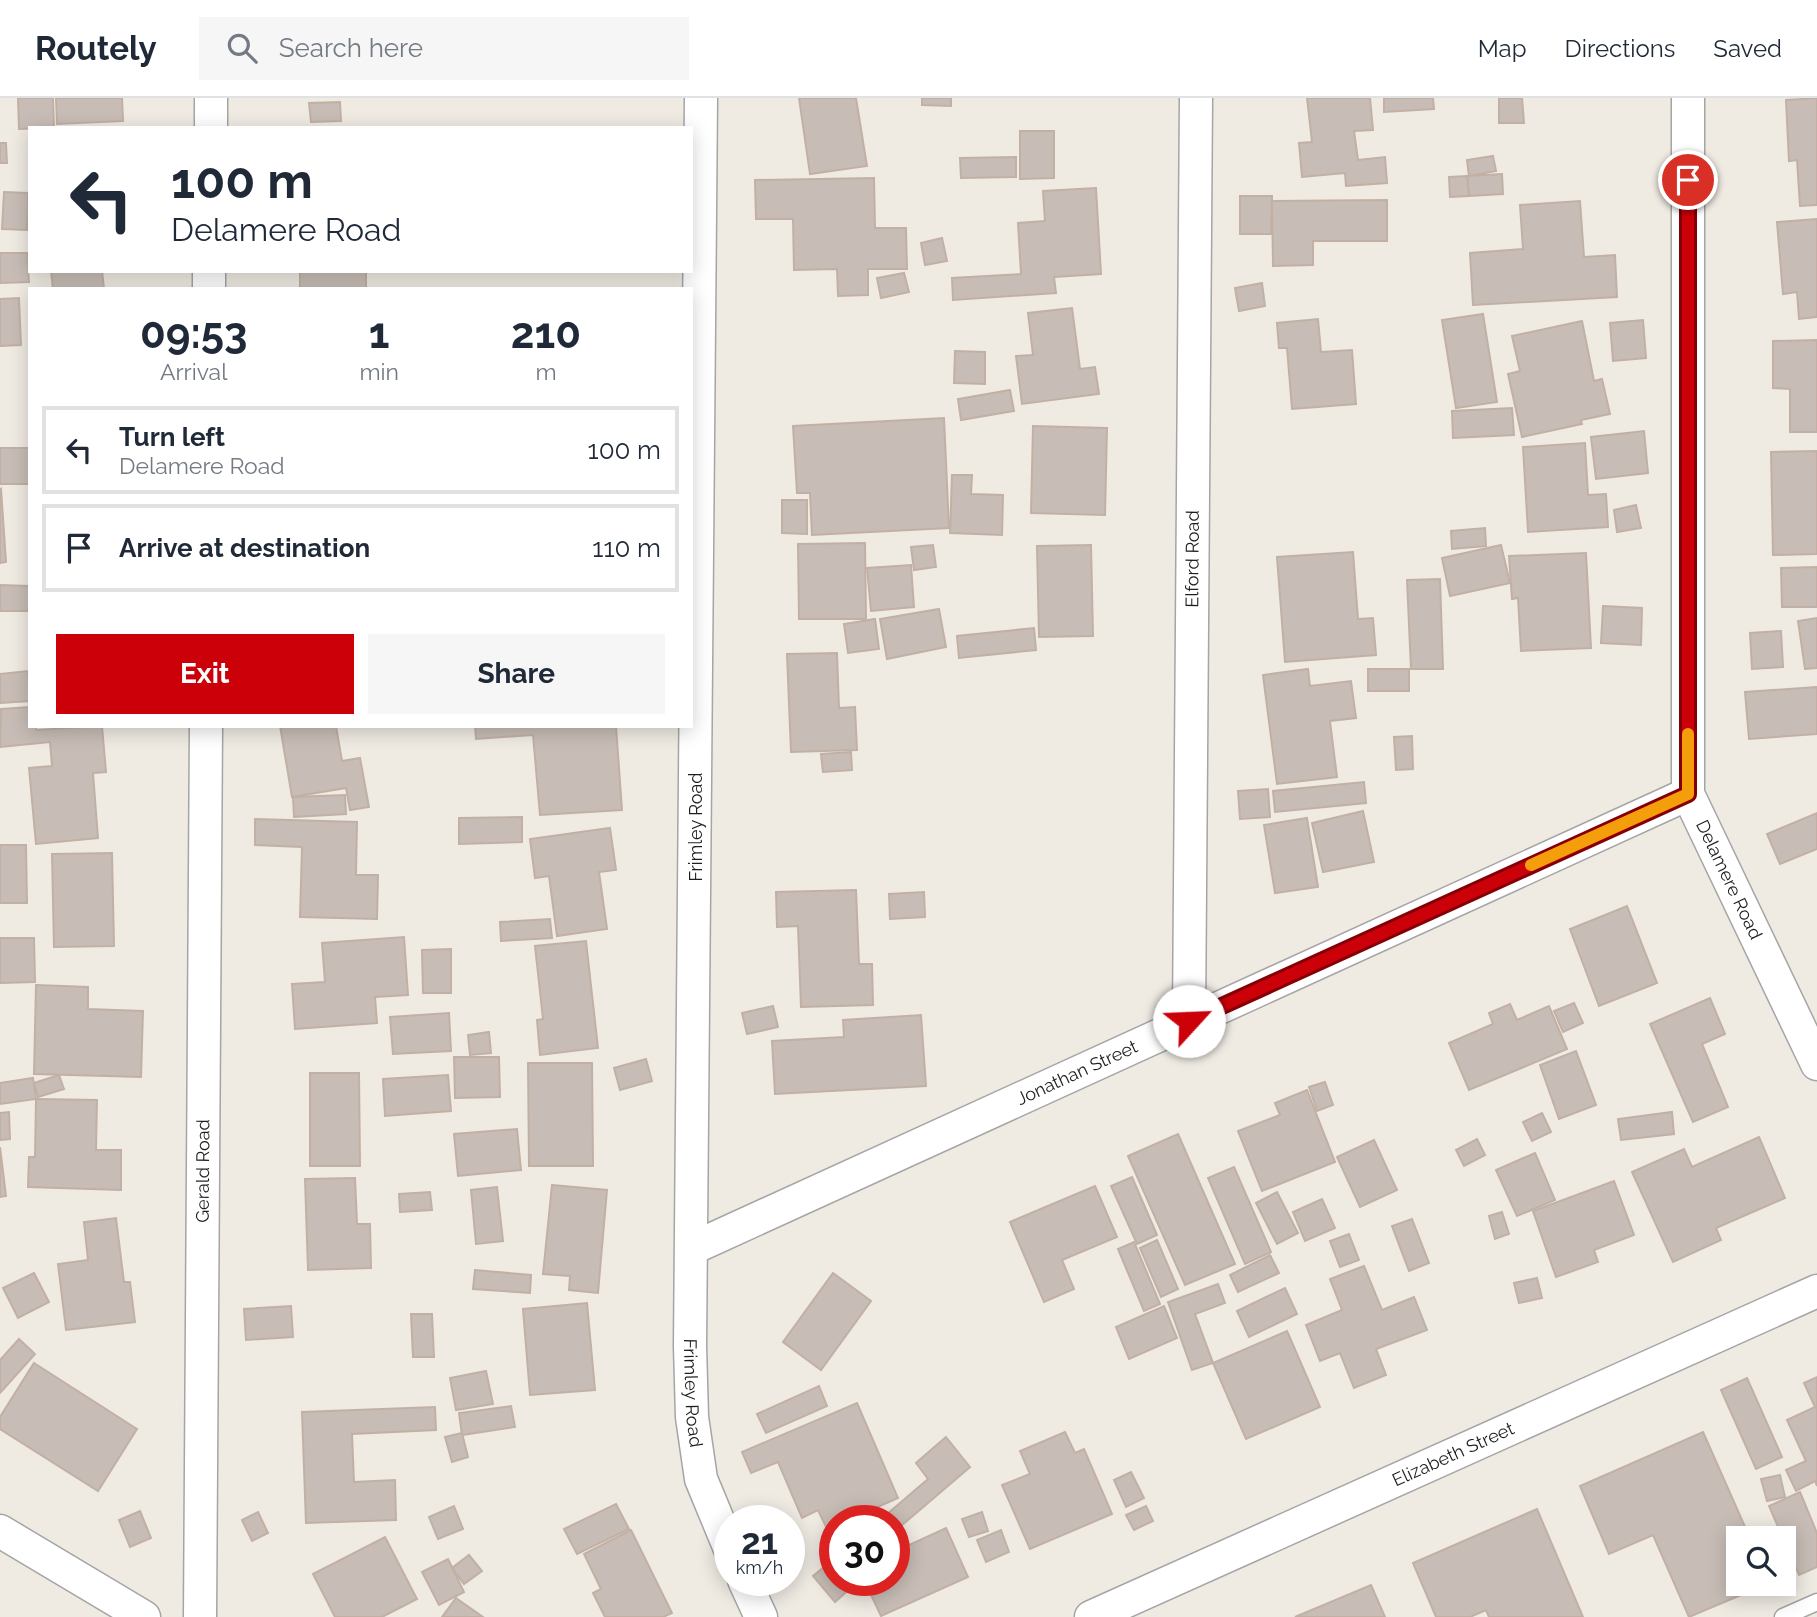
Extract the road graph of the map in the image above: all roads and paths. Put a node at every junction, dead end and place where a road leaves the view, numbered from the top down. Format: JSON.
{"nodes":[{"id":1,"x":211,"y":98,"type":"edge"},
{"id":2,"x":701,"y":98,"type":"edge"},
{"id":3,"x":1196,"y":98,"type":"edge"},
{"id":4,"x":1688,"y":98,"type":"edge"},
{"id":5,"x":211,"y":126,"type":"edge"},
{"id":6,"x":206,"y":728,"type":"edge"},
{"id":7,"x":1688,"y":794,"type":"junction"},
{"id":8,"x":1189,"y":1021,"type":"junction"},
{"id":9,"x":1817,"y":1064,"type":"edge"},
{"id":10,"x":693,"y":1248,"type":"junction"},
{"id":11,"x":1817,"y":1291,"type":"edge"},
{"id":12,"x":714,"y":1510,"type":"edge"},
{"id":13,"x":0,"y":1531,"type":"edge"},
{"id":14,"x":751,"y":1596,"type":"edge"},
{"id":15,"x":1817,"y":1602,"type":"edge"},
{"id":16,"x":144,"y":1617,"type":"edge"},
{"id":17,"x":200,"y":1617,"type":"edge"},
{"id":18,"x":761,"y":1617,"type":"edge"},
{"id":19,"x":1091,"y":1617,"type":"edge"},
{"id":20,"x":1783,"y":1617,"type":"edge"}],
"edges":[{"from":1,"to":5,"type":"street"},
{"from":2,"to":10,"type":"street","name":"Frimley Road"},
{"from":3,"to":8,"type":"street","name":"Elford Road"},
{"from":4,"to":7,"type":"street","name":"Delamere Road"},
{"from":6,"to":17,"type":"street","name":"Gerald Road"},
{"from":7,"to":8,"type":"street","name":"Jonathan Street"},
{"from":7,"to":9,"type":"street","name":"Delamere Road"},
{"from":8,"to":10,"type":"street","name":"Jonathan Street"},
{"from":10,"to":12,"type":"street","name":"Frimley Road"},
{"from":11,"to":19,"type":"street","name":"Elizabeth Street"},
{"from":13,"to":16,"type":"street"},
{"from":14,"to":18,"type":"street"},
{"from":15,"to":20,"type":"lane"}]}
